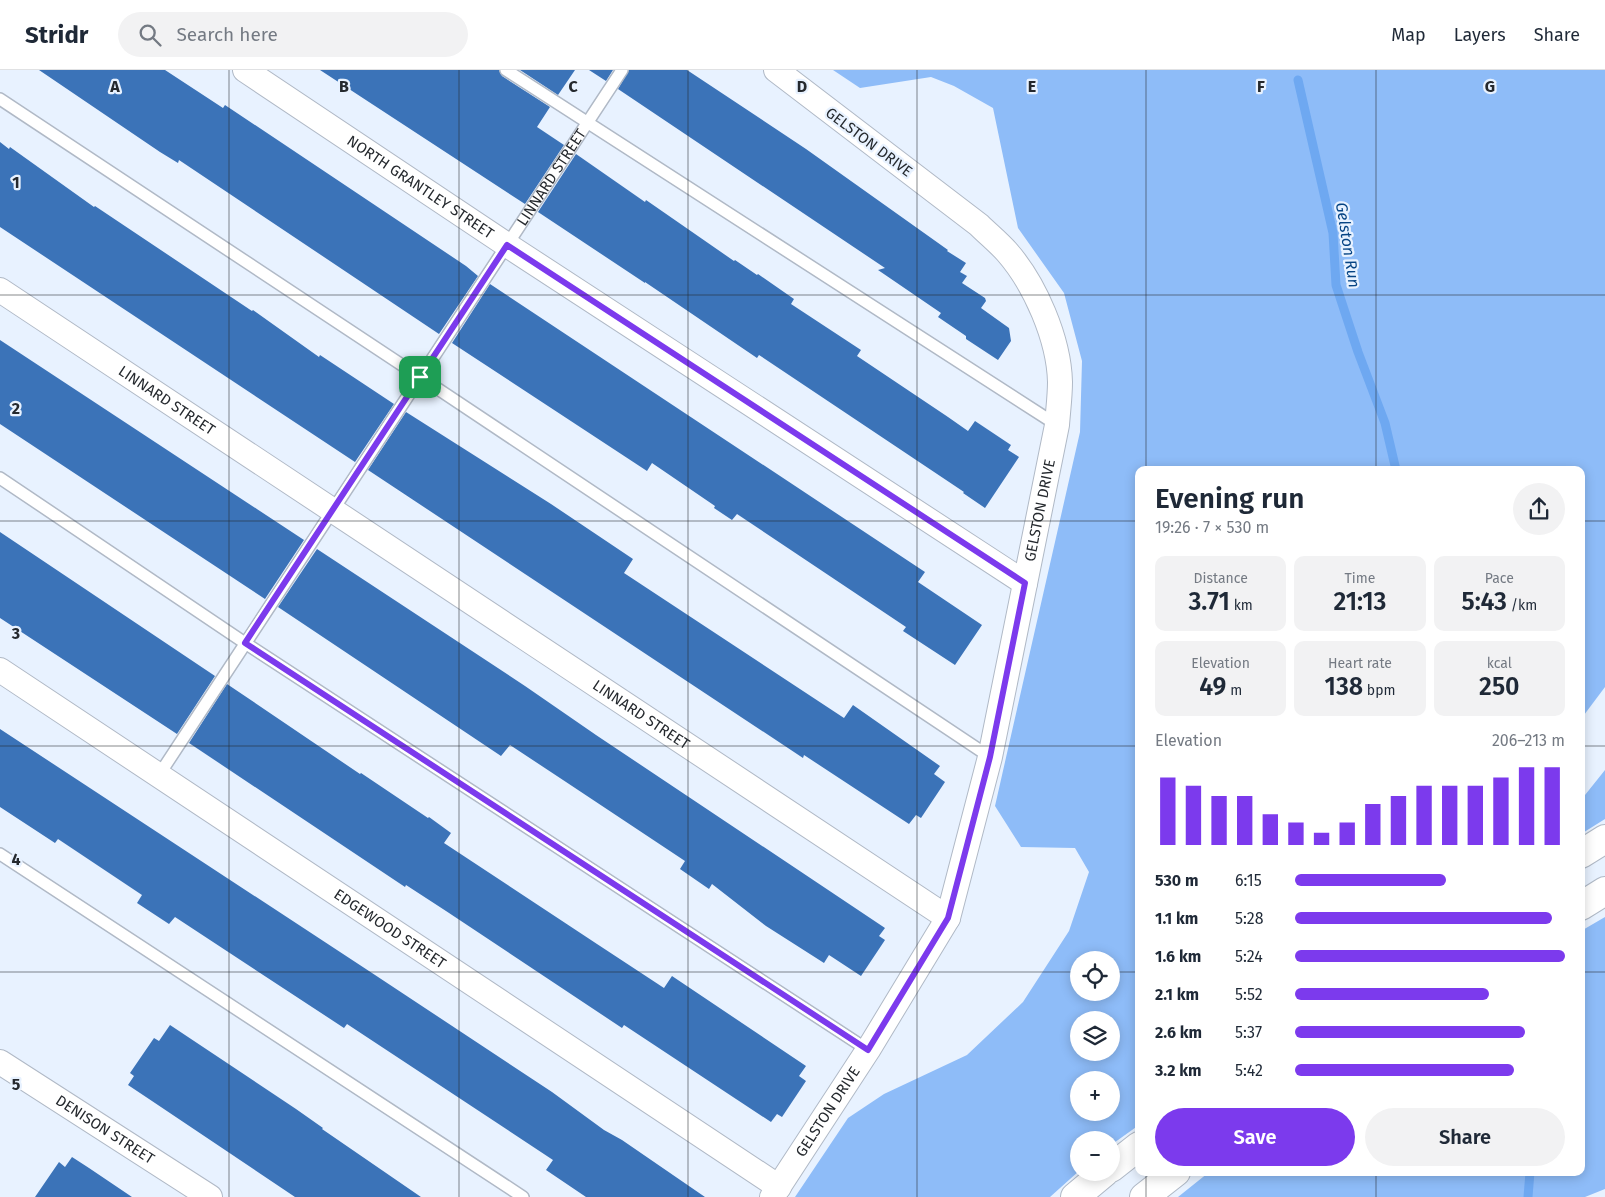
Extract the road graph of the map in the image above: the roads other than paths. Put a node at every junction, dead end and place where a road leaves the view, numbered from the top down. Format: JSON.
{"nodes":[{"id":1,"x":245,"y":70,"type":"edge"},
{"id":2,"x":506,"y":70,"type":"edge"},
{"id":3,"x":622,"y":70,"type":"edge"},
{"id":4,"x":776,"y":70,"type":"edge"},
{"id":5,"x":0,"y":100,"type":"edge"},
{"id":6,"x":587,"y":122,"type":"junction"},
{"id":7,"x":507,"y":245,"type":"junction"},
{"id":8,"x":0,"y":290,"type":"edge"},
{"id":9,"x":420,"y":377,"type":"junction"},
{"id":10,"x":1057,"y":425,"type":"junction"},
{"id":11,"x":0,"y":478,"type":"edge"},
{"id":12,"x":333,"y":511,"type":"junction"},
{"id":13,"x":1025,"y":583,"type":"junction"},
{"id":14,"x":245,"y":643,"type":"junction"},
{"id":15,"x":0,"y":670,"type":"edge"},
{"id":16,"x":990,"y":757,"type":"junction"},
{"id":17,"x":159,"y":775,"type":"junction"},
{"id":18,"x":0,"y":854,"type":"edge"},
{"id":19,"x":1605,"y":891,"type":"edge"},
{"id":20,"x":1585,"y":904,"type":"edge"},
{"id":21,"x":948,"y":918,"type":"junction"},
{"id":22,"x":868,"y":1050,"type":"junction"},
{"id":23,"x":0,"y":1062,"type":"edge"},
{"id":24,"x":1135,"y":1149,"type":"edge"},
{"id":25,"x":1120,"y":1161,"type":"edge"},
{"id":26,"x":1171,"y":1176,"type":"edge"},
{"id":27,"x":1094,"y":1181,"type":"edge"},
{"id":28,"x":776,"y":1192,"type":"edge"},
{"id":29,"x":210,"y":1197,"type":"edge"},
{"id":30,"x":523,"y":1197,"type":"edge"},
{"id":31,"x":1075,"y":1197,"type":"edge"},
{"id":32,"x":1144,"y":1197,"type":"edge"}],
"edges":[{"from":1,"to":7,"type":"street","name":"NORTH GRANTLEY STREET"},
{"from":2,"to":6,"type":"lane"},
{"from":3,"to":6,"type":"lane","name":"LINNARD STREET"},
{"from":4,"to":10,"type":"street","name":"GELSTON DRIVE"},
{"from":5,"to":9,"type":"lane"},
{"from":6,"to":7,"type":"lane","name":"LINNARD STREET"},
{"from":6,"to":10,"type":"lane"},
{"from":7,"to":9,"type":"lane","name":"LINNARD STREET"},
{"from":7,"to":13,"type":"street","name":"NORTH GRANTLEY STREET"},
{"from":8,"to":12,"type":"street","name":"LINNARD STREET"},
{"from":9,"to":12,"type":"lane","name":"LINNARD STREET"},
{"from":9,"to":16,"type":"lane"},
{"from":10,"to":13,"type":"street","name":"GELSTON DRIVE"},
{"from":11,"to":14,"type":"lane"},
{"from":12,"to":14,"type":"lane","name":"LINNARD STREET"},
{"from":12,"to":21,"type":"street","name":"LINNARD STREET"},
{"from":13,"to":16,"type":"street","name":"GELSTON DRIVE"},
{"from":14,"to":17,"type":"lane","name":"LINNARD STREET"},
{"from":14,"to":22,"type":"lane"},
{"from":15,"to":17,"type":"street","name":"EDGEWOOD STREET"},
{"from":16,"to":21,"type":"street","name":"GELSTON DRIVE"},
{"from":17,"to":28,"type":"street","name":"EDGEWOOD STREET"},
{"from":18,"to":30,"type":"lane"},
{"from":19,"to":20,"type":"main road"},
{"from":21,"to":22,"type":"street","name":"GELSTON DRIVE"},
{"from":22,"to":28,"type":"street","name":"GELSTON DRIVE"},
{"from":23,"to":29,"type":"street","name":"DENISON STREET"},
{"from":24,"to":25,"type":"main road"},
{"from":26,"to":32,"type":"main road"},
{"from":27,"to":31,"type":"main road"}]}
